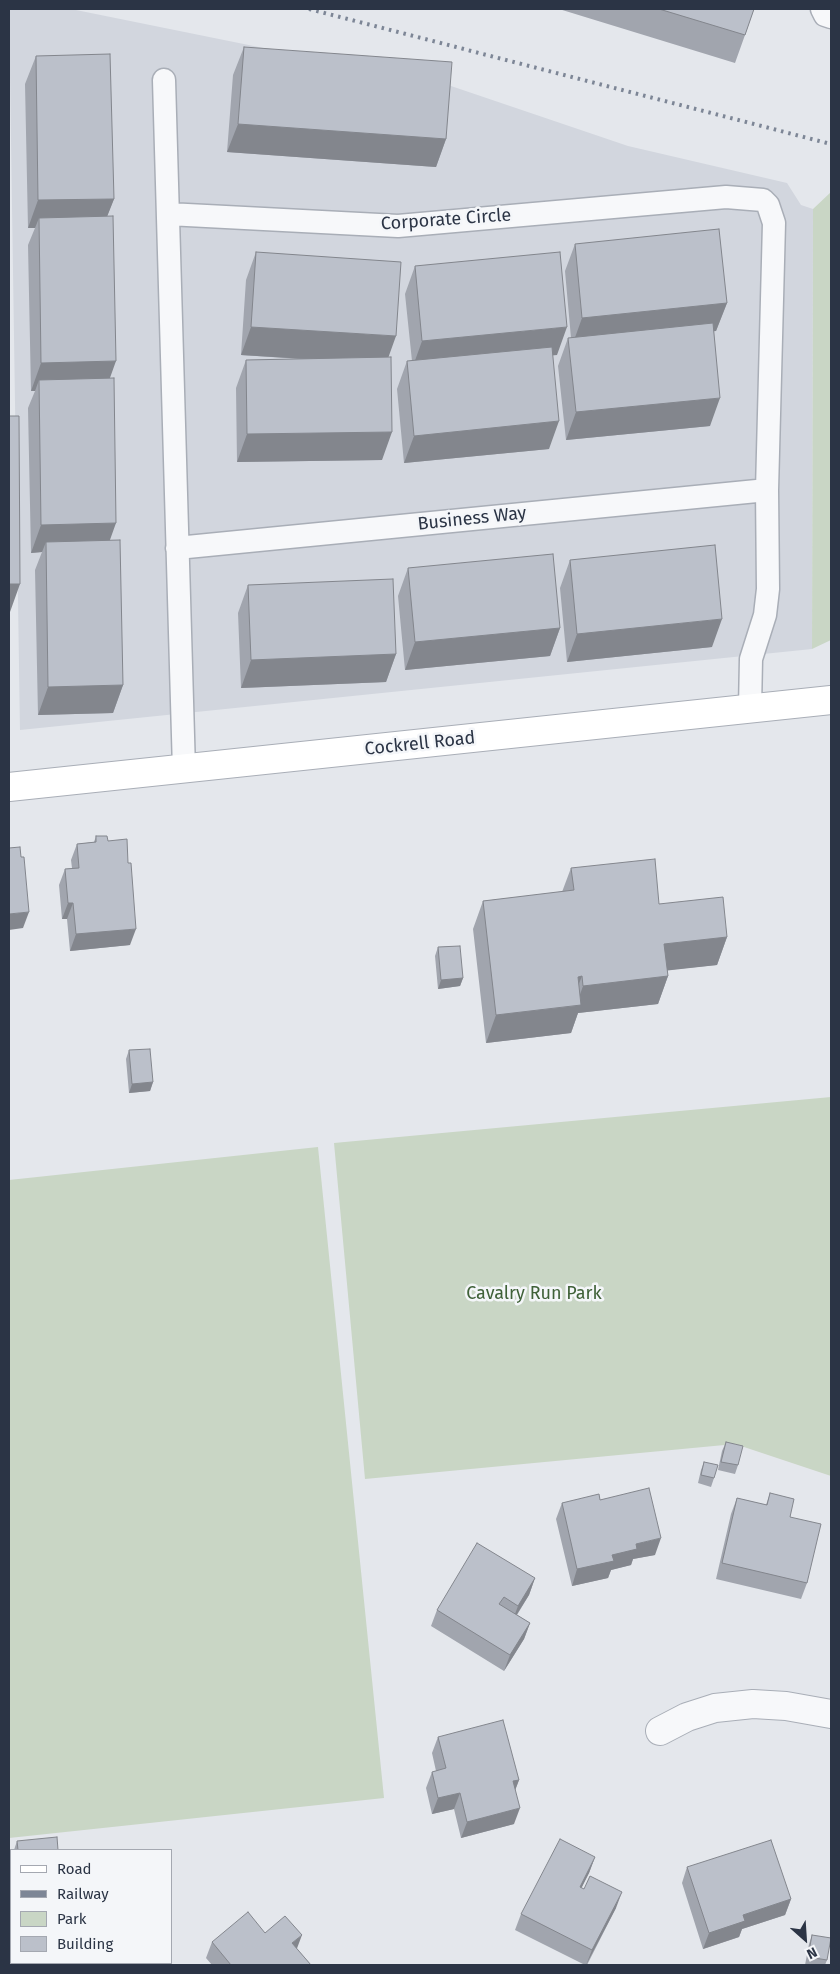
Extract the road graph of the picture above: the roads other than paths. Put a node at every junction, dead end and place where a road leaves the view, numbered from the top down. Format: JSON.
{"nodes":[{"id":1,"x":822,"y":9,"type":"edge"},
{"id":2,"x":831,"y":17,"type":"edge"},
{"id":3,"x":164,"y":80,"type":"dead end"},
{"id":4,"x":168,"y":214,"type":"junction"},
{"id":5,"x":767,"y":490,"type":"junction"},
{"id":6,"x":177,"y":548,"type":"junction"},
{"id":7,"x":831,"y":700,"type":"edge"},
{"id":8,"x":750,"y":708,"type":"junction"},
{"id":9,"x":184,"y":770,"type":"junction"},
{"id":10,"x":9,"y":787,"type":"edge"},
{"id":11,"x":831,"y":1714,"type":"edge"},
{"id":12,"x":660,"y":1731,"type":"dead end"}],
"edges":[{"from":1,"to":2,"type":"lane"},
{"from":3,"to":4,"type":"lane"},
{"from":4,"to":5,"type":"lane","name":"Corporate Circle"},
{"from":4,"to":6,"type":"lane"},
{"from":5,"to":6,"type":"lane","name":"Business Way"},
{"from":5,"to":8,"type":"lane"},
{"from":6,"to":9,"type":"lane"},
{"from":7,"to":8,"type":"street","name":"Cockrell Road"},
{"from":8,"to":9,"type":"street","name":"Cockrell Road"},
{"from":9,"to":10,"type":"street","name":"Cockrell Road"},
{"from":11,"to":12,"type":"street"}]}
